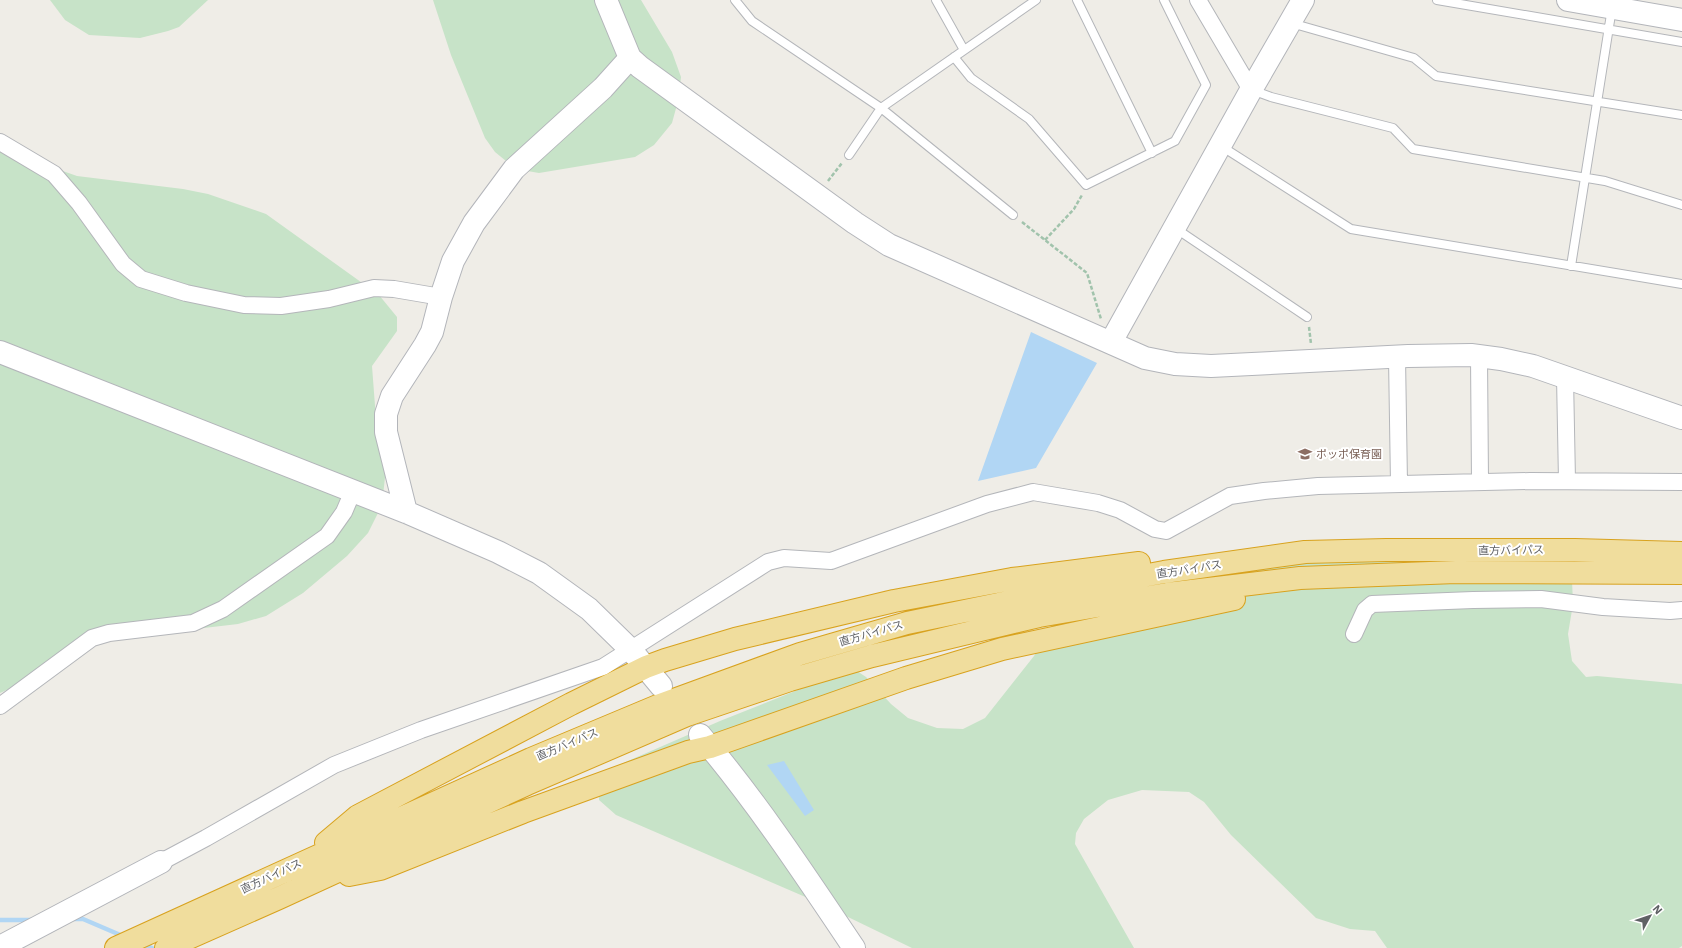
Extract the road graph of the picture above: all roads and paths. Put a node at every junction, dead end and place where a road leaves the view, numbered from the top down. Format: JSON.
{"nodes":[{"id":1,"x":606,"y":0,"type":"edge"},
{"id":2,"x":735,"y":0,"type":"edge"},
{"id":3,"x":936,"y":0,"type":"edge"},
{"id":4,"x":1036,"y":0,"type":"edge"},
{"id":5,"x":1077,"y":0,"type":"edge"},
{"id":6,"x":1164,"y":0,"type":"edge"},
{"id":7,"x":1198,"y":0,"type":"edge"},
{"id":8,"x":1303,"y":0,"type":"edge"},
{"id":9,"x":1437,"y":0,"type":"edge"},
{"id":10,"x":1568,"y":0,"type":"edge"},
{"id":11,"x":1610,"y":4,"type":"edge"},
{"id":12,"x":1682,"y":20,"type":"edge"},
{"id":13,"x":1290,"y":23,"type":"junction"},
{"id":14,"x":1609,"y":30,"type":"junction"},
{"id":15,"x":1682,"y":42,"type":"edge"},
{"id":16,"x":964,"y":50,"type":"junction"},
{"id":17,"x":954,"y":57,"type":"junction"},
{"id":18,"x":630,"y":58,"type":"junction"},
{"id":19,"x":1251,"y":90,"type":"junction"},
{"id":20,"x":1598,"y":101,"type":"junction"},
{"id":21,"x":881,"y":108,"type":"junction"},
{"id":22,"x":1682,"y":115,"type":"edge"},
{"id":23,"x":0,"y":142,"type":"edge"},
{"id":24,"x":1220,"y":145,"type":"junction"},
{"id":25,"x":1152,"y":153,"type":"junction"},
{"id":26,"x":849,"y":155,"type":"joint"},
{"id":27,"x":1585,"y":178,"type":"junction"},
{"id":28,"x":1086,"y":185,"type":"junction"},
{"id":29,"x":816,"y":195,"type":"junction"},
{"id":30,"x":1682,"y":205,"type":"edge"},
{"id":31,"x":1013,"y":215,"type":"joint"},
{"id":32,"x":1174,"y":228,"type":"junction"},
{"id":33,"x":1045,"y":240,"type":"junction"},
{"id":34,"x":1571,"y":266,"type":"junction"},
{"id":35,"x":1682,"y":284,"type":"edge"},
{"id":36,"x":441,"y":297,"type":"junction"},
{"id":37,"x":1307,"y":316,"type":"joint"},
{"id":38,"x":1107,"y":334,"type":"junction"},
{"id":39,"x":0,"y":352,"type":"edge"},
{"id":40,"x":1478,"y":356,"type":"junction"},
{"id":41,"x":1397,"y":357,"type":"junction"},
{"id":42,"x":1314,"y":361,"type":"junction"},
{"id":43,"x":1565,"y":377,"type":"junction"},
{"id":44,"x":1682,"y":418,"type":"edge"},
{"id":45,"x":1566,"y":481,"type":"junction"},
{"id":46,"x":1480,"y":482,"type":"junction"},
{"id":47,"x":1682,"y":482,"type":"edge"},
{"id":48,"x":1399,"y":484,"type":"junction"},
{"id":49,"x":353,"y":491,"type":"junction"},
{"id":50,"x":406,"y":512,"type":"junction"},
{"id":51,"x":1305,"y":552,"type":"junction"},
{"id":52,"x":1678,"y":563,"type":"edge"},
{"id":53,"x":1300,"y":578,"type":"junction"},
{"id":54,"x":1682,"y":610,"type":"edge"},
{"id":55,"x":1354,"y":634,"type":"dead end"},
{"id":56,"x":631,"y":650,"type":"junction"},
{"id":57,"x":646,"y":667,"type":"junction"},
{"id":58,"x":661,"y":686,"type":"dead end"},
{"id":59,"x":0,"y":706,"type":"edge"},
{"id":60,"x":705,"y":741,"type":"junction"},
{"id":61,"x":161,"y":862,"type":"joint"},
{"id":62,"x":303,"y":862,"type":"junction"},
{"id":63,"x":316,"y":881,"type":"junction"},
{"id":64,"x":0,"y":947,"type":"edge"},
{"id":65,"x":116,"y":948,"type":"edge"},
{"id":66,"x":166,"y":948,"type":"edge"},
{"id":67,"x":854,"y":948,"type":"edge"}],
"edges":[{"from":1,"to":18,"type":"street"},
{"from":2,"to":21,"type":"lane"},
{"from":3,"to":16,"type":"lane"},
{"from":4,"to":16,"type":"lane"},
{"from":5,"to":25,"type":"lane"},
{"from":6,"to":25,"type":"lane"},
{"from":7,"to":19,"type":"street"},
{"from":8,"to":13,"type":"street"},
{"from":9,"to":14,"type":"lane"},
{"from":10,"to":11,"type":"street"},
{"from":11,"to":12,"type":"street"},
{"from":11,"to":14,"type":"lane"},
{"from":13,"to":19,"type":"street"},
{"from":13,"to":20,"type":"lane"},
{"from":14,"to":15,"type":"lane"},
{"from":14,"to":20,"type":"lane"},
{"from":16,"to":17,"type":"lane"},
{"from":17,"to":21,"type":"lane"},
{"from":17,"to":28,"type":"lane"},
{"from":18,"to":29,"type":"street"},
{"from":18,"to":36,"type":"street"},
{"from":19,"to":24,"type":"street"},
{"from":19,"to":27,"type":"lane"},
{"from":20,"to":22,"type":"lane"},
{"from":20,"to":27,"type":"lane"},
{"from":21,"to":26,"type":"lane"},
{"from":21,"to":31,"type":"lane"},
{"from":23,"to":36,"type":"street"},
{"from":24,"to":32,"type":"street"},
{"from":24,"to":34,"type":"lane"},
{"from":25,"to":28,"type":"lane"},
{"from":26,"to":29,"type":"path"},
{"from":27,"to":30,"type":"lane"},
{"from":27,"to":34,"type":"lane"},
{"from":28,"to":33,"type":"path"},
{"from":29,"to":38,"type":"street"},
{"from":31,"to":33,"type":"path"},
{"from":32,"to":37,"type":"lane"},
{"from":32,"to":38,"type":"street"},
{"from":33,"to":38,"type":"path"},
{"from":34,"to":35,"type":"lane"},
{"from":36,"to":50,"type":"street"},
{"from":37,"to":42,"type":"path"},
{"from":38,"to":42,"type":"street"},
{"from":39,"to":49,"type":"street"},
{"from":40,"to":41,"type":"street"},
{"from":40,"to":43,"type":"street"},
{"from":40,"to":46,"type":"street"},
{"from":41,"to":42,"type":"street"},
{"from":41,"to":48,"type":"street"},
{"from":43,"to":44,"type":"street"},
{"from":43,"to":45,"type":"street"},
{"from":45,"to":46,"type":"street"},
{"from":45,"to":47,"type":"street"},
{"from":46,"to":48,"type":"street"},
{"from":48,"to":56,"type":"street"},
{"from":49,"to":50,"type":"street"},
{"from":49,"to":59,"type":"street"},
{"from":50,"to":56,"type":"street"},
{"from":51,"to":52,"type":"highway","name":"直方バイパス"},
{"from":51,"to":57,"type":"highway"},
{"from":51,"to":62,"type":"highway","name":"直方バイパス"},
{"from":52,"to":53,"type":"highway","name":"直方バイパス"},
{"from":53,"to":60,"type":"highway"},
{"from":53,"to":63,"type":"highway","name":"直方バイパス"},
{"from":54,"to":55,"type":"street"},
{"from":56,"to":57,"type":"street"},
{"from":56,"to":61,"type":"street"},
{"from":57,"to":58,"type":"street"},
{"from":57,"to":62,"type":"highway"},
{"from":60,"to":63,"type":"highway"},
{"from":60,"to":67,"type":"street"},
{"from":61,"to":64,"type":"street"},
{"from":62,"to":65,"type":"highway","name":"直方バイパス"},
{"from":63,"to":66,"type":"highway","name":"直方バイパス"}]}
